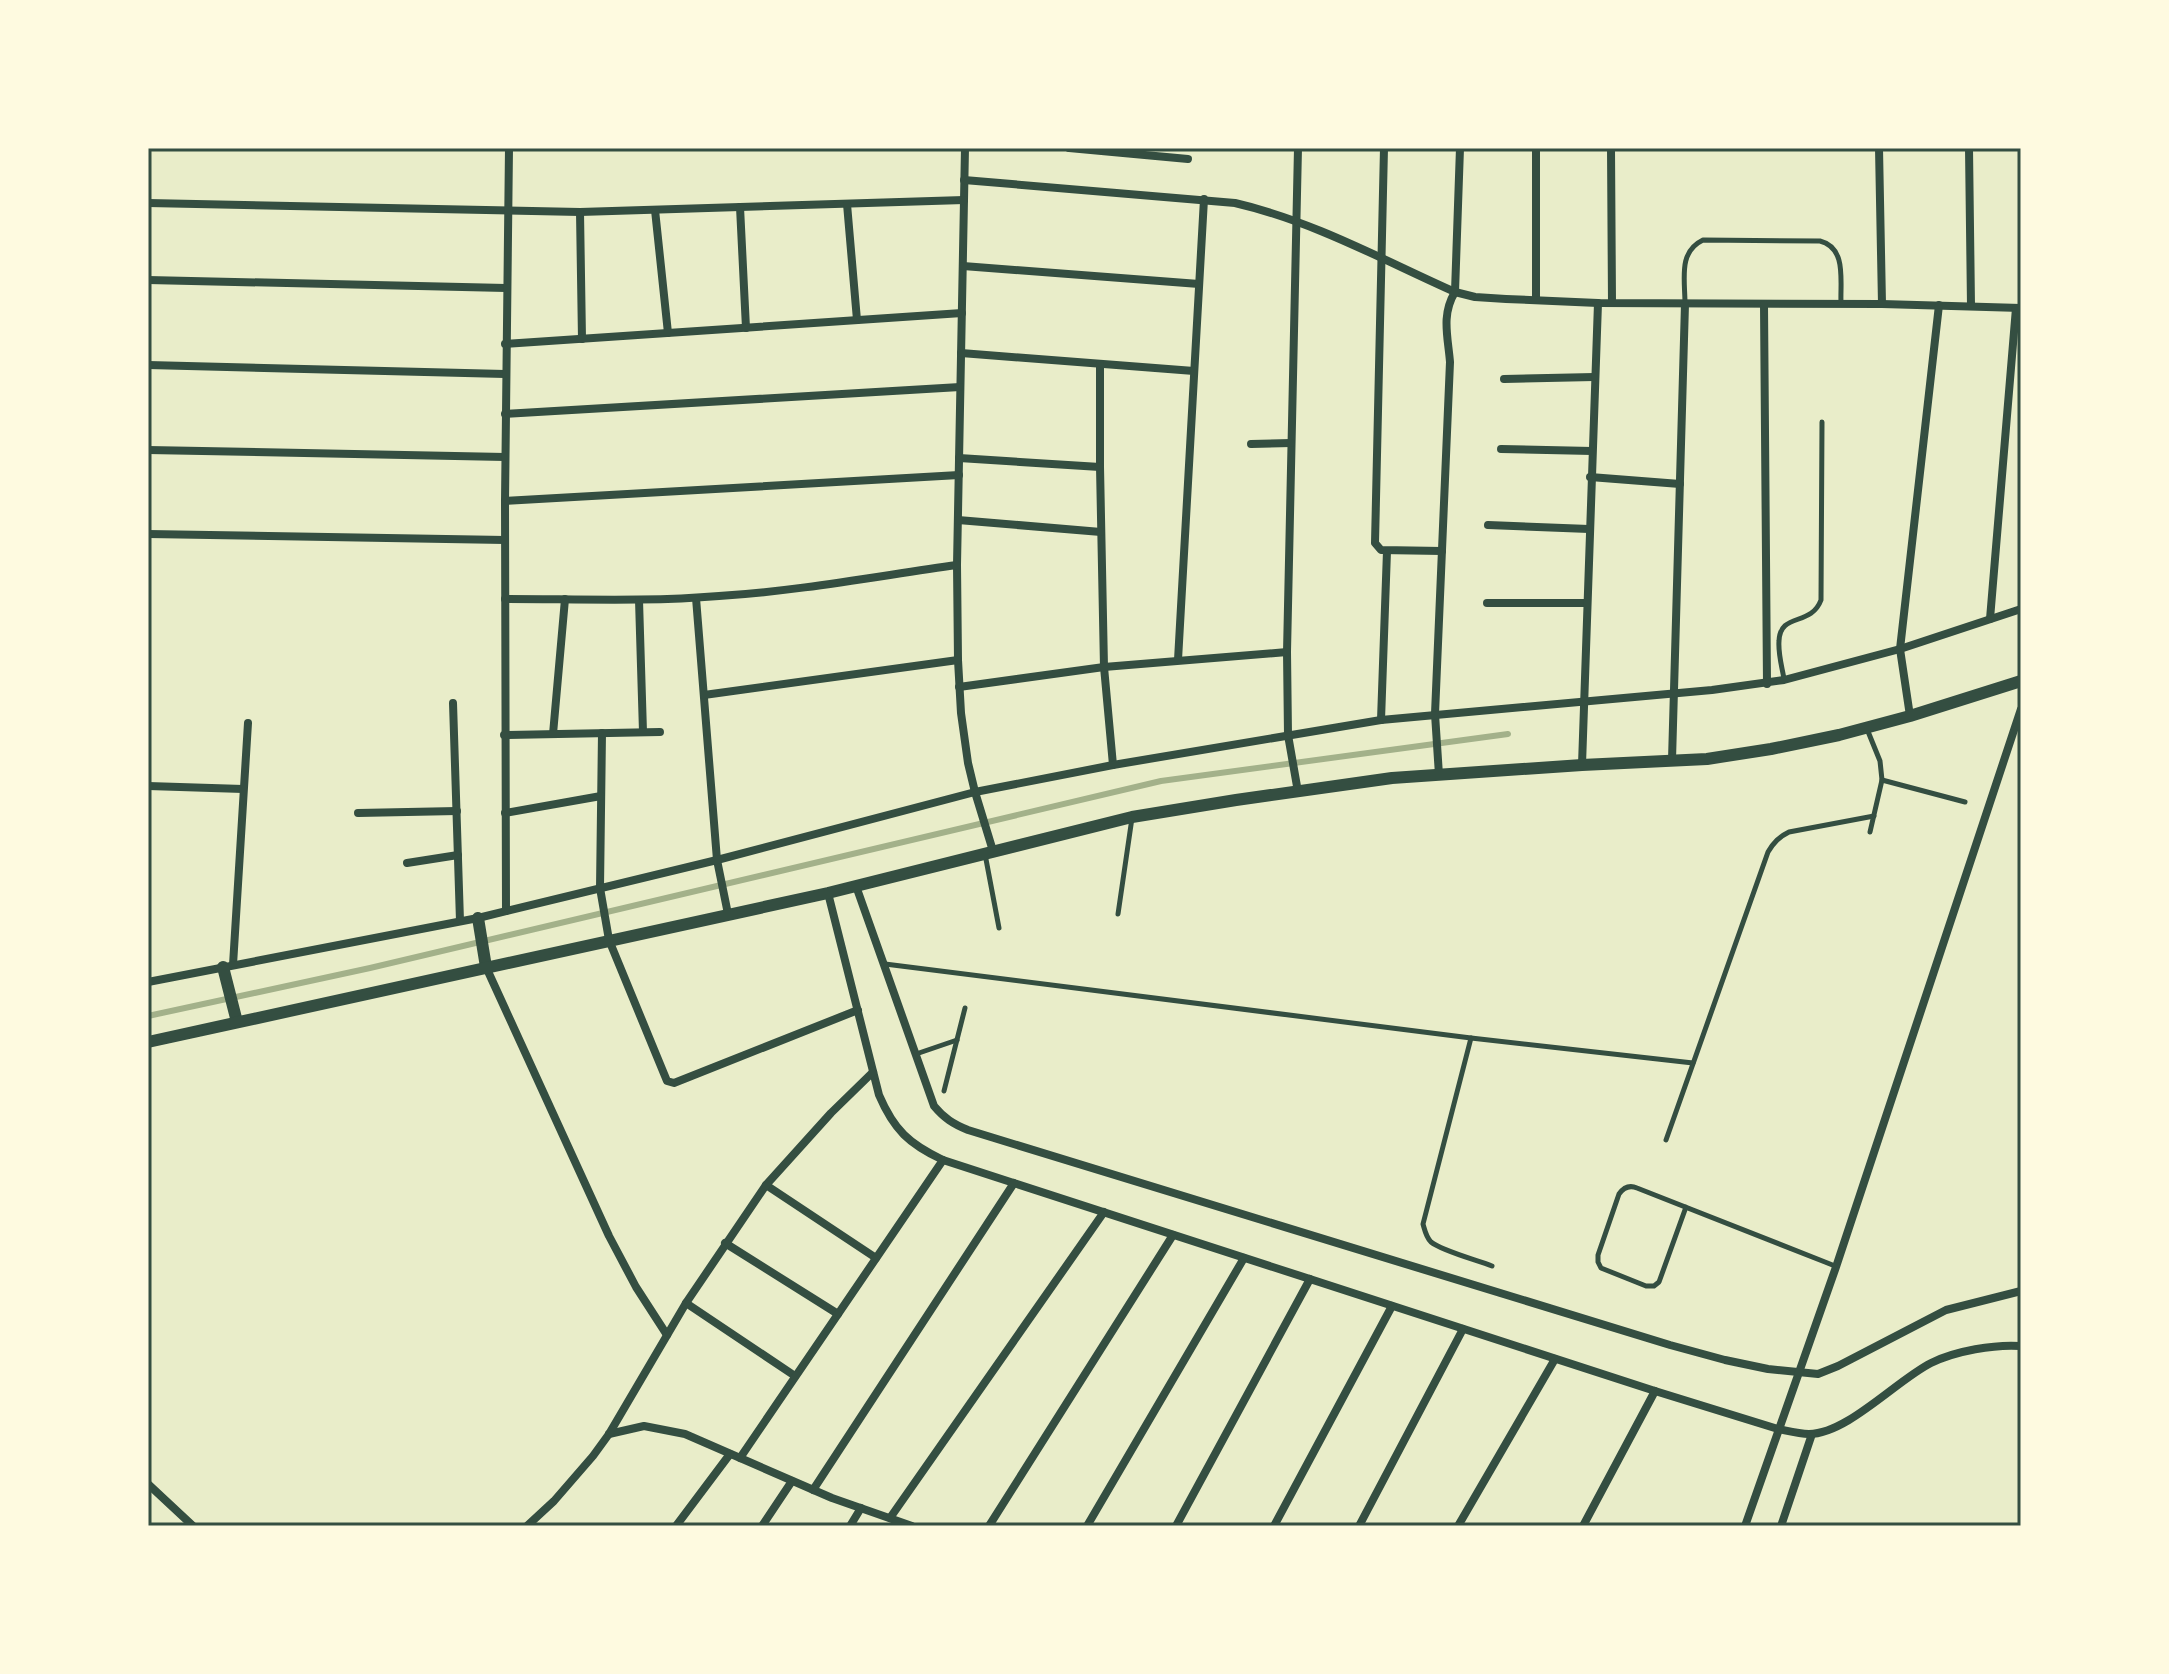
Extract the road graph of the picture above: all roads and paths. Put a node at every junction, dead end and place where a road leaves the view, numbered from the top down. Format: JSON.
{"nodes":[{"id":1,"x":509,"y":148,"type":"edge"},
{"id":2,"x":965,"y":148,"type":"edge"},
{"id":3,"x":1069,"y":148,"type":"edge"},
{"id":4,"x":1298,"y":148,"type":"edge"},
{"id":5,"x":1384,"y":148,"type":"edge"},
{"id":6,"x":1460,"y":148,"type":"edge"},
{"id":7,"x":1536,"y":148,"type":"edge"},
{"id":8,"x":1611,"y":148,"type":"edge"},
{"id":9,"x":1879,"y":148,"type":"edge"},
{"id":10,"x":1969,"y":148,"type":"edge"},
{"id":11,"x":1188,"y":159,"type":"dead end"},
{"id":12,"x":964,"y":180,"type":"junction"},
{"id":13,"x":1204,"y":199,"type":"junction"},
{"id":14,"x":964,"y":200,"type":"junction"},
{"id":15,"x":148,"y":203,"type":"edge"},
{"id":16,"x":847,"y":204,"type":"junction"},
{"id":17,"x":740,"y":207,"type":"junction"},
{"id":18,"x":655,"y":210,"type":"junction"},
{"id":19,"x":507,"y":211,"type":"junction"},
{"id":20,"x":580,"y":212,"type":"junction"},
{"id":21,"x":1296,"y":220,"type":"junction"},
{"id":22,"x":1381,"y":259,"type":"junction"},
{"id":23,"x":963,"y":266,"type":"junction"},
{"id":24,"x":148,"y":280,"type":"edge"},
{"id":25,"x":1199,"y":284,"type":"junction"},
{"id":26,"x":506,"y":288,"type":"junction"},
{"id":27,"x":1455,"y":292,"type":"junction"},
{"id":28,"x":1536,"y":300,"type":"junction"},
{"id":29,"x":1598,"y":303,"type":"junction"},
{"id":30,"x":1612,"y":303,"type":"junction"},
{"id":31,"x":1685,"y":304,"type":"junction"},
{"id":32,"x":1841,"y":304,"type":"junction"},
{"id":33,"x":1882,"y":304,"type":"junction"},
{"id":34,"x":1764,"y":305,"type":"junction"},
{"id":35,"x":1939,"y":305,"type":"junction"},
{"id":36,"x":1971,"y":306,"type":"junction"},
{"id":37,"x":2018,"y":308,"type":"edge"},
{"id":38,"x":962,"y":313,"type":"junction"},
{"id":39,"x":857,"y":320,"type":"junction"},
{"id":40,"x":746,"y":328,"type":"junction"},
{"id":41,"x":668,"y":333,"type":"junction"},
{"id":42,"x":582,"y":339,"type":"junction"},
{"id":43,"x":505,"y":344,"type":"junction"},
{"id":44,"x":961,"y":353,"type":"junction"},
{"id":45,"x":1100,"y":364,"type":"junction"},
{"id":46,"x":148,"y":365,"type":"edge"},
{"id":47,"x":1194,"y":371,"type":"junction"},
{"id":48,"x":505,"y":374,"type":"junction"},
{"id":49,"x":1594,"y":377,"type":"junction"},
{"id":50,"x":1504,"y":379,"type":"dead end"},
{"id":51,"x":960,"y":387,"type":"junction"},
{"id":52,"x":505,"y":414,"type":"junction"},
{"id":53,"x":1822,"y":422,"type":"dead end"},
{"id":54,"x":1291,"y":443,"type":"junction"},
{"id":55,"x":1251,"y":444,"type":"dead end"},
{"id":56,"x":1501,"y":449,"type":"dead end"},
{"id":57,"x":148,"y":450,"type":"edge"},
{"id":58,"x":1592,"y":451,"type":"junction"},
{"id":59,"x":505,"y":457,"type":"junction"},
{"id":60,"x":959,"y":458,"type":"junction"},
{"id":61,"x":1100,"y":467,"type":"junction"},
{"id":62,"x":959,"y":475,"type":"junction"},
{"id":63,"x":1590,"y":477,"type":"junction"},
{"id":64,"x":1680,"y":484,"type":"junction"},
{"id":65,"x":505,"y":501,"type":"junction"},
{"id":66,"x":958,"y":520,"type":"junction"},
{"id":67,"x":1488,"y":525,"type":"dead end"},
{"id":68,"x":1589,"y":529,"type":"junction"},
{"id":69,"x":1101,"y":532,"type":"junction"},
{"id":70,"x":148,"y":534,"type":"edge"},
{"id":71,"x":505,"y":540,"type":"junction"},
{"id":72,"x":1384,"y":550,"type":"junction"},
{"id":73,"x":1442,"y":551,"type":"junction"},
{"id":74,"x":957,"y":565,"type":"junction"},
{"id":75,"x":696,"y":598,"type":"junction"},
{"id":76,"x":505,"y":599,"type":"junction"},
{"id":77,"x":565,"y":599,"type":"junction"},
{"id":78,"x":639,"y":600,"type":"junction"},
{"id":79,"x":1487,"y":603,"type":"dead end"},
{"id":80,"x":1586,"y":603,"type":"junction"},
{"id":81,"x":2021,"y":609,"type":"edge"},
{"id":82,"x":1990,"y":619,"type":"junction"},
{"id":83,"x":1900,"y":649,"type":"junction"},
{"id":84,"x":1287,"y":652,"type":"junction"},
{"id":85,"x":958,"y":660,"type":"junction"},
{"id":86,"x":1178,"y":660,"type":"junction"},
{"id":87,"x":1104,"y":667,"type":"junction"},
{"id":88,"x":1784,"y":680,"type":"junction"},
{"id":89,"x":2021,"y":681,"type":"edge"},
{"id":90,"x":1767,"y":684,"type":"junction"},
{"id":91,"x":959,"y":687,"type":"junction"},
{"id":92,"x":1674,"y":693,"type":"junction"},
{"id":93,"x":704,"y":695,"type":"junction"},
{"id":94,"x":1583,"y":701,"type":"junction"},
{"id":95,"x":453,"y":703,"type":"dead end"},
{"id":96,"x":2021,"y":709,"type":"edge"},
{"id":97,"x":1435,"y":714,"type":"junction"},
{"id":98,"x":1910,"y":716,"type":"junction"},
{"id":99,"x":1381,"y":720,"type":"junction"},
{"id":100,"x":248,"y":723,"type":"dead end"},
{"id":101,"x":1867,"y":728,"type":"junction"},
{"id":102,"x":643,"y":732,"type":"junction"},
{"id":103,"x":660,"y":732,"type":"dead end"},
{"id":104,"x":602,"y":733,"type":"junction"},
{"id":105,"x":553,"y":734,"type":"junction"},
{"id":106,"x":504,"y":735,"type":"junction"},
{"id":107,"x":1288,"y":735,"type":"junction"},
{"id":108,"x":1672,"y":760,"type":"junction"},
{"id":109,"x":1113,"y":765,"type":"junction"},
{"id":110,"x":1582,"y":765,"type":"junction"},
{"id":111,"x":1439,"y":775,"type":"junction"},
{"id":112,"x":1882,"y":780,"type":"junction"},
{"id":113,"x":148,"y":786,"type":"edge"},
{"id":114,"x":243,"y":789,"type":"junction"},
{"id":115,"x":975,"y":792,"type":"junction"},
{"id":116,"x":1298,"y":792,"type":"junction"},
{"id":117,"x":601,"y":796,"type":"junction"},
{"id":118,"x":1965,"y":802,"type":"dead end"},
{"id":119,"x":457,"y":811,"type":"junction"},
{"id":120,"x":358,"y":813,"type":"dead end"},
{"id":121,"x":505,"y":813,"type":"junction"},
{"id":122,"x":1874,"y":816,"type":"junction"},
{"id":123,"x":1132,"y":817,"type":"junction"},
{"id":124,"x":1870,"y":832,"type":"dead end"},
{"id":125,"x":989,"y":852,"type":"junction"},
{"id":126,"x":458,"y":855,"type":"junction"},
{"id":127,"x":717,"y":860,"type":"junction"},
{"id":128,"x":407,"y":863,"type":"dead end"},
{"id":129,"x":856,"y":886,"type":"junction"},
{"id":130,"x":600,"y":888,"type":"junction"},
{"id":131,"x":828,"y":893,"type":"junction"},
{"id":132,"x":506,"y":911,"type":"junction"},
{"id":133,"x":728,"y":914,"type":"junction"},
{"id":134,"x":1118,"y":914,"type":"dead end"},
{"id":135,"x":478,"y":918,"type":"junction"},
{"id":136,"x":460,"y":921,"type":"junction"},
{"id":137,"x":999,"y":928,"type":"dead end"},
{"id":138,"x":609,"y":940,"type":"junction"},
{"id":139,"x":884,"y":964,"type":"junction"},
{"id":140,"x":228,"y":966,"type":"junction"},
{"id":141,"x":486,"y":967,"type":"junction"},
{"id":142,"x":148,"y":982,"type":"edge"},
{"id":143,"x":965,"y":1008,"type":"dead end"},
{"id":144,"x":858,"y":1010,"type":"junction"},
{"id":145,"x":237,"y":1022,"type":"junction"},
{"id":146,"x":1471,"y":1038,"type":"junction"},
{"id":147,"x":957,"y":1040,"type":"junction"},
{"id":148,"x":148,"y":1042,"type":"edge"},
{"id":149,"x":916,"y":1054,"type":"junction"},
{"id":150,"x":1693,"y":1063,"type":"junction"},
{"id":151,"x":873,"y":1072,"type":"junction"},
{"id":152,"x":944,"y":1091,"type":"dead end"},
{"id":153,"x":1666,"y":1140,"type":"dead end"},
{"id":154,"x":943,"y":1160,"type":"junction"},
{"id":155,"x":1014,"y":1183,"type":"junction"},
{"id":156,"x":766,"y":1185,"type":"junction"},
{"id":157,"x":1686,"y":1207,"type":"junction"},
{"id":158,"x":1104,"y":1212,"type":"junction"},
{"id":159,"x":1173,"y":1235,"type":"junction"},
{"id":160,"x":725,"y":1243,"type":"junction"},
{"id":161,"x":876,"y":1258,"type":"junction"},
{"id":162,"x":1244,"y":1258,"type":"junction"},
{"id":163,"x":1492,"y":1266,"type":"dead end"},
{"id":164,"x":1836,"y":1267,"type":"junction"},
{"id":165,"x":1310,"y":1279,"type":"junction"},
{"id":166,"x":2021,"y":1291,"type":"edge"},
{"id":167,"x":686,"y":1303,"type":"junction"},
{"id":168,"x":1392,"y":1306,"type":"junction"},
{"id":169,"x":838,"y":1314,"type":"junction"},
{"id":170,"x":1463,"y":1329,"type":"junction"},
{"id":171,"x":667,"y":1335,"type":"junction"},
{"id":172,"x":2021,"y":1346,"type":"edge"},
{"id":173,"x":1555,"y":1359,"type":"junction"},
{"id":174,"x":1800,"y":1374,"type":"junction"},
{"id":175,"x":795,"y":1376,"type":"junction"},
{"id":176,"x":1655,"y":1391,"type":"junction"},
{"id":177,"x":1778,"y":1429,"type":"junction"},
{"id":178,"x":609,"y":1434,"type":"junction"},
{"id":179,"x":1812,"y":1434,"type":"junction"},
{"id":180,"x":730,"y":1454,"type":"junction"},
{"id":181,"x":740,"y":1458,"type":"junction"},
{"id":182,"x":792,"y":1481,"type":"junction"},
{"id":183,"x":148,"y":1484,"type":"edge"},
{"id":184,"x":813,"y":1490,"type":"junction"},
{"id":185,"x":861,"y":1508,"type":"junction"},
{"id":186,"x":890,"y":1518,"type":"junction"},
{"id":187,"x":193,"y":1526,"type":"edge"},
{"id":188,"x":527,"y":1526,"type":"edge"},
{"id":189,"x":676,"y":1526,"type":"edge"},
{"id":190,"x":762,"y":1526,"type":"edge"},
{"id":191,"x":850,"y":1526,"type":"edge"},
{"id":192,"x":912,"y":1526,"type":"edge"},
{"id":193,"x":989,"y":1526,"type":"edge"},
{"id":194,"x":1087,"y":1526,"type":"edge"},
{"id":195,"x":1176,"y":1526,"type":"edge"},
{"id":196,"x":1274,"y":1526,"type":"edge"},
{"id":197,"x":1359,"y":1526,"type":"edge"},
{"id":198,"x":1458,"y":1526,"type":"edge"},
{"id":199,"x":1583,"y":1526,"type":"edge"},
{"id":200,"x":1745,"y":1526,"type":"edge"},
{"id":201,"x":1781,"y":1526,"type":"edge"}],
"edges":[{"from":1,"to":19,"type":"street"},
{"from":2,"to":12,"type":"street"},
{"from":3,"to":11,"type":"street"},
{"from":4,"to":21,"type":"street"},
{"from":5,"to":22,"type":"street"},
{"from":6,"to":27,"type":"street"},
{"from":7,"to":28,"type":"street"},
{"from":8,"to":30,"type":"street"},
{"from":9,"to":33,"type":"street"},
{"from":10,"to":36,"type":"street"},
{"from":12,"to":13,"type":"street"},
{"from":12,"to":14,"type":"street"},
{"from":13,"to":21,"type":"street"},
{"from":13,"to":25,"type":"street"},
{"from":14,"to":16,"type":"street"},
{"from":14,"to":23,"type":"street"},
{"from":15,"to":19,"type":"street"},
{"from":16,"to":17,"type":"street"},
{"from":16,"to":39,"type":"street"},
{"from":17,"to":18,"type":"street"},
{"from":17,"to":40,"type":"street"},
{"from":18,"to":20,"type":"street"},
{"from":18,"to":41,"type":"street"},
{"from":19,"to":20,"type":"street"},
{"from":19,"to":26,"type":"street"},
{"from":20,"to":42,"type":"street"},
{"from":21,"to":22,"type":"street"},
{"from":21,"to":54,"type":"street"},
{"from":22,"to":27,"type":"street"},
{"from":22,"to":72,"type":"street"},
{"from":23,"to":25,"type":"street"},
{"from":23,"to":38,"type":"street"},
{"from":24,"to":26,"type":"street"},
{"from":25,"to":47,"type":"street"},
{"from":26,"to":43,"type":"street"},
{"from":27,"to":28,"type":"street"},
{"from":27,"to":73,"type":"street"},
{"from":28,"to":29,"type":"street"},
{"from":29,"to":30,"type":"street"},
{"from":29,"to":49,"type":"street"},
{"from":30,"to":31,"type":"street"},
{"from":31,"to":32,"type":"lane"},
{"from":31,"to":34,"type":"street"},
{"from":31,"to":64,"type":"street"},
{"from":32,"to":33,"type":"street"},
{"from":32,"to":34,"type":"street"},
{"from":33,"to":35,"type":"street"},
{"from":34,"to":90,"type":"street"},
{"from":35,"to":36,"type":"street"},
{"from":35,"to":83,"type":"street"},
{"from":36,"to":37,"type":"street"},
{"from":37,"to":82,"type":"street"},
{"from":38,"to":39,"type":"street"},
{"from":38,"to":44,"type":"street"},
{"from":39,"to":40,"type":"street"},
{"from":40,"to":41,"type":"street"},
{"from":41,"to":42,"type":"street"},
{"from":42,"to":43,"type":"street"},
{"from":43,"to":48,"type":"street"},
{"from":44,"to":45,"type":"street"},
{"from":44,"to":51,"type":"street"},
{"from":45,"to":47,"type":"street"},
{"from":45,"to":61,"type":"street"},
{"from":46,"to":48,"type":"street"},
{"from":47,"to":86,"type":"street"},
{"from":48,"to":52,"type":"street"},
{"from":49,"to":50,"type":"street"},
{"from":49,"to":58,"type":"street"},
{"from":51,"to":52,"type":"street"},
{"from":51,"to":60,"type":"street"},
{"from":52,"to":59,"type":"street"},
{"from":53,"to":88,"type":"lane"},
{"from":54,"to":55,"type":"street"},
{"from":54,"to":84,"type":"street"},
{"from":56,"to":58,"type":"street"},
{"from":57,"to":59,"type":"street"},
{"from":58,"to":63,"type":"street"},
{"from":59,"to":65,"type":"street"},
{"from":60,"to":61,"type":"street"},
{"from":60,"to":62,"type":"street"},
{"from":61,"to":69,"type":"street"},
{"from":62,"to":65,"type":"street"},
{"from":62,"to":66,"type":"street"},
{"from":63,"to":64,"type":"street"},
{"from":63,"to":68,"type":"street"},
{"from":64,"to":92,"type":"street"},
{"from":65,"to":71,"type":"street"},
{"from":66,"to":69,"type":"street"},
{"from":66,"to":74,"type":"street"},
{"from":67,"to":68,"type":"street"},
{"from":68,"to":80,"type":"street"},
{"from":69,"to":87,"type":"street"},
{"from":70,"to":71,"type":"street"},
{"from":71,"to":76,"type":"street"},
{"from":72,"to":73,"type":"street"},
{"from":72,"to":99,"type":"street"},
{"from":73,"to":97,"type":"street"},
{"from":74,"to":75,"type":"street"},
{"from":74,"to":85,"type":"street"},
{"from":75,"to":78,"type":"street"},
{"from":75,"to":93,"type":"street"},
{"from":76,"to":77,"type":"street"},
{"from":76,"to":106,"type":"street"},
{"from":77,"to":78,"type":"street"},
{"from":77,"to":105,"type":"street"},
{"from":78,"to":102,"type":"street"},
{"from":79,"to":80,"type":"street"},
{"from":80,"to":94,"type":"street"},
{"from":81,"to":82,"type":"street"},
{"from":82,"to":83,"type":"street"},
{"from":83,"to":88,"type":"street"},
{"from":83,"to":98,"type":"street"},
{"from":84,"to":86,"type":"street"},
{"from":84,"to":107,"type":"street"},
{"from":85,"to":91,"type":"street"},
{"from":85,"to":93,"type":"street"},
{"from":86,"to":87,"type":"street"},
{"from":87,"to":91,"type":"street"},
{"from":87,"to":109,"type":"street"},
{"from":88,"to":90,"type":"street"},
{"from":89,"to":98,"type":"street"},
{"from":90,"to":92,"type":"street"},
{"from":91,"to":115,"type":"street"},
{"from":92,"to":94,"type":"street"},
{"from":92,"to":108,"type":"street"},
{"from":93,"to":127,"type":"street"},
{"from":94,"to":97,"type":"street"},
{"from":94,"to":110,"type":"street"},
{"from":95,"to":119,"type":"street"},
{"from":96,"to":164,"type":"street"},
{"from":97,"to":99,"type":"street"},
{"from":97,"to":111,"type":"street"},
{"from":98,"to":101,"type":"street"},
{"from":99,"to":107,"type":"street"},
{"from":100,"to":114,"type":"street"},
{"from":101,"to":108,"type":"street"},
{"from":101,"to":112,"type":"lane"},
{"from":102,"to":103,"type":"street"},
{"from":102,"to":104,"type":"street"},
{"from":104,"to":105,"type":"street"},
{"from":104,"to":117,"type":"street"},
{"from":105,"to":106,"type":"street"},
{"from":106,"to":121,"type":"street"},
{"from":107,"to":109,"type":"street"},
{"from":107,"to":116,"type":"street"},
{"from":108,"to":110,"type":"street"},
{"from":109,"to":115,"type":"street"},
{"from":110,"to":111,"type":"street"},
{"from":111,"to":116,"type":"street"},
{"from":112,"to":118,"type":"lane"},
{"from":112,"to":122,"type":"lane"},
{"from":113,"to":114,"type":"street"},
{"from":114,"to":140,"type":"street"},
{"from":115,"to":125,"type":"street"},
{"from":115,"to":127,"type":"street"},
{"from":116,"to":123,"type":"street"},
{"from":117,"to":121,"type":"street"},
{"from":117,"to":130,"type":"street"},
{"from":119,"to":120,"type":"street"},
{"from":119,"to":126,"type":"street"},
{"from":121,"to":132,"type":"street"},
{"from":122,"to":124,"type":"lane"},
{"from":122,"to":150,"type":"lane"},
{"from":123,"to":125,"type":"street"},
{"from":123,"to":134,"type":"lane"},
{"from":125,"to":129,"type":"street"},
{"from":125,"to":137,"type":"lane"},
{"from":126,"to":128,"type":"street"},
{"from":126,"to":136,"type":"street"},
{"from":127,"to":130,"type":"street"},
{"from":127,"to":133,"type":"street"},
{"from":129,"to":131,"type":"street"},
{"from":129,"to":139,"type":"street"},
{"from":130,"to":132,"type":"street"},
{"from":130,"to":138,"type":"street"},
{"from":131,"to":133,"type":"street"},
{"from":131,"to":144,"type":"street"},
{"from":132,"to":135,"type":"street"},
{"from":133,"to":138,"type":"street"},
{"from":135,"to":136,"type":"street"},
{"from":135,"to":141,"type":"street"},
{"from":136,"to":140,"type":"street"},
{"from":138,"to":141,"type":"street"},
{"from":138,"to":144,"type":"street"},
{"from":139,"to":146,"type":"lane"},
{"from":139,"to":149,"type":"street"},
{"from":140,"to":142,"type":"street"},
{"from":140,"to":145,"type":"street"},
{"from":141,"to":145,"type":"street"},
{"from":141,"to":171,"type":"street"},
{"from":143,"to":147,"type":"lane"},
{"from":144,"to":151,"type":"street"},
{"from":145,"to":148,"type":"street"},
{"from":146,"to":150,"type":"lane"},
{"from":146,"to":163,"type":"lane"},
{"from":147,"to":149,"type":"lane"},
{"from":147,"to":152,"type":"lane"},
{"from":149,"to":174,"type":"street"},
{"from":150,"to":153,"type":"lane"},
{"from":151,"to":154,"type":"street"},
{"from":151,"to":156,"type":"street"},
{"from":154,"to":155,"type":"street"},
{"from":154,"to":161,"type":"street"},
{"from":155,"to":158,"type":"street"},
{"from":155,"to":184,"type":"street"},
{"from":156,"to":160,"type":"street"},
{"from":156,"to":161,"type":"street"},
{"from":157,"to":157,"type":"lane"},
{"from":157,"to":164,"type":"lane"},
{"from":158,"to":159,"type":"street"},
{"from":158,"to":186,"type":"street"},
{"from":159,"to":162,"type":"street"},
{"from":159,"to":193,"type":"street"},
{"from":160,"to":167,"type":"street"},
{"from":160,"to":169,"type":"street"},
{"from":161,"to":169,"type":"street"},
{"from":162,"to":165,"type":"street"},
{"from":162,"to":194,"type":"street"},
{"from":164,"to":174,"type":"street"},
{"from":165,"to":168,"type":"street"},
{"from":165,"to":195,"type":"street"},
{"from":166,"to":174,"type":"street"},
{"from":167,"to":171,"type":"street"},
{"from":167,"to":175,"type":"street"},
{"from":168,"to":170,"type":"street"},
{"from":168,"to":196,"type":"street"},
{"from":169,"to":175,"type":"street"},
{"from":170,"to":173,"type":"street"},
{"from":170,"to":197,"type":"street"},
{"from":171,"to":178,"type":"street"},
{"from":172,"to":179,"type":"street"},
{"from":173,"to":176,"type":"street"},
{"from":173,"to":198,"type":"street"},
{"from":174,"to":177,"type":"street"},
{"from":175,"to":181,"type":"street"},
{"from":176,"to":177,"type":"street"},
{"from":176,"to":199,"type":"street"},
{"from":177,"to":179,"type":"street"},
{"from":177,"to":200,"type":"street"},
{"from":178,"to":180,"type":"street"},
{"from":178,"to":188,"type":"street"},
{"from":179,"to":201,"type":"street"},
{"from":180,"to":181,"type":"street"},
{"from":180,"to":189,"type":"street"},
{"from":181,"to":182,"type":"street"},
{"from":182,"to":184,"type":"street"},
{"from":182,"to":190,"type":"street"},
{"from":183,"to":187,"type":"street"},
{"from":184,"to":185,"type":"street"},
{"from":185,"to":186,"type":"street"},
{"from":185,"to":191,"type":"street"},
{"from":186,"to":192,"type":"street"}]}
